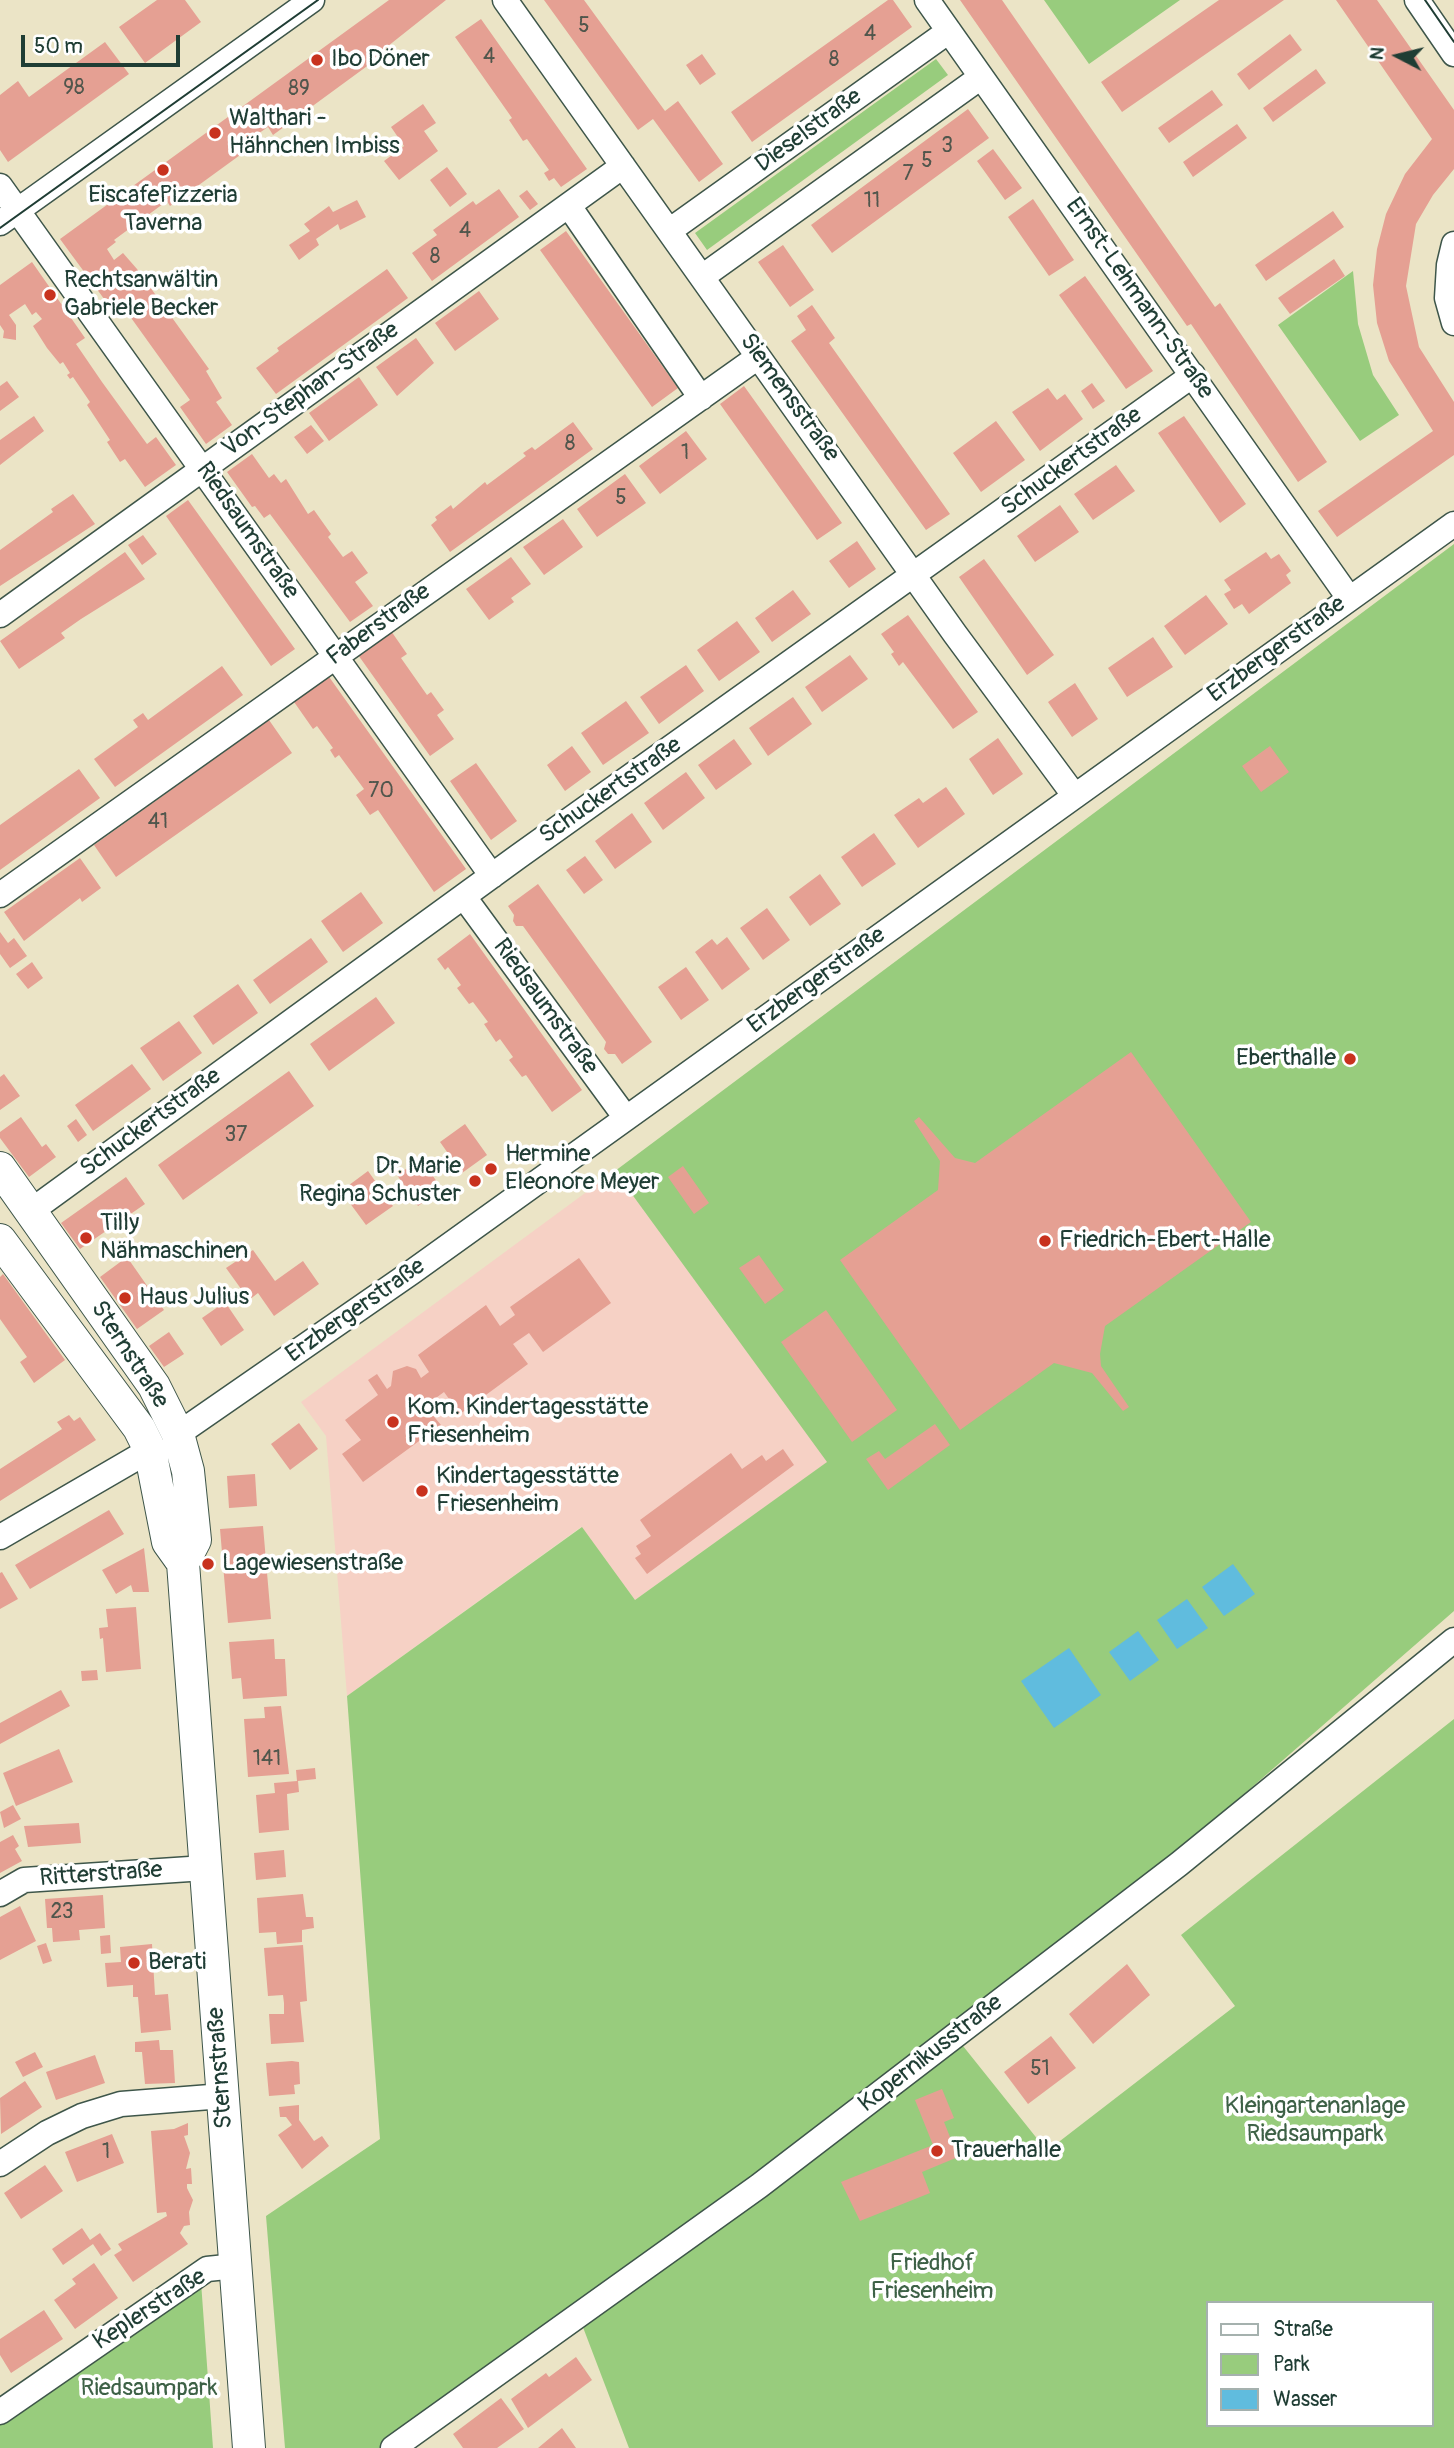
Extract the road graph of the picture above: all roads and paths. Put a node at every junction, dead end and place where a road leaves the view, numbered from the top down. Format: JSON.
{"nodes":[{"id":1,"x":312,"y":0,"type":"edge"},
{"id":2,"x":505,"y":0,"type":"edge"},
{"id":3,"x":927,"y":0,"type":"edge"},
{"id":4,"x":1417,"y":0,"type":"edge"},
{"id":5,"x":948,"y":31,"type":"junction"},
{"id":6,"x":1454,"y":54,"type":"edge"},
{"id":7,"x":981,"y":78,"type":"junction"},
{"id":8,"x":623,"y":166,"type":"junction"},
{"id":9,"x":0,"y":187,"type":"edge"},
{"id":10,"x":569,"y":206,"type":"junction"},
{"id":11,"x":8,"y":216,"type":"edge"},
{"id":12,"x":669,"y":231,"type":"junction"},
{"id":13,"x":1454,"y":244,"type":"edge"},
{"id":14,"x":702,"y":277,"type":"junction"},
{"id":15,"x":1454,"y":323,"type":"edge"},
{"id":16,"x":758,"y":356,"type":"junction"},
{"id":17,"x":1193,"y":375,"type":"junction"},
{"id":18,"x":701,"y":398,"type":"junction"},
{"id":19,"x":202,"y":468,"type":"junction"},
{"id":20,"x":1454,"y":524,"type":"edge"},
{"id":21,"x":915,"y":575,"type":"junction"},
{"id":22,"x":1349,"y":598,"type":"junction"},
{"id":23,"x":0,"y":614,"type":"edge"},
{"id":24,"x":335,"y":656,"type":"junction"},
{"id":25,"x":1074,"y":795,"type":"junction"},
{"id":26,"x":492,"y":876,"type":"junction"},
{"id":27,"x":0,"y":895,"type":"edge"},
{"id":28,"x":464,"y":897,"type":"junction"},
{"id":29,"x":626,"y":1118,"type":"junction"},
{"id":30,"x":0,"y":1168,"type":"edge"},
{"id":31,"x":31,"y":1211,"type":"junction"},
{"id":32,"x":1,"y":1244,"type":"edge"},
{"id":33,"x":178,"y":1434,"type":"junction"},
{"id":34,"x":150,"y":1450,"type":"junction"},
{"id":35,"x":0,"y":1537,"type":"edge"},
{"id":36,"x":183,"y":1563,"type":"junction"},
{"id":37,"x":1454,"y":1640,"type":"edge"},
{"id":38,"x":205,"y":1868,"type":"junction"},
{"id":39,"x":0,"y":1894,"type":"edge"},
{"id":40,"x":223,"y":2096,"type":"junction"},
{"id":41,"x":0,"y":2164,"type":"edge"},
{"id":42,"x":236,"y":2266,"type":"junction"},
{"id":43,"x":0,"y":2412,"type":"edge"},
{"id":44,"x":249,"y":2448,"type":"edge"},
{"id":45,"x":393,"y":2448,"type":"edge"}],
"edges":[{"from":1,"to":11,"type":"street"},
{"from":2,"to":8,"type":"street","name":"Siemensstraße"},
{"from":3,"to":5,"type":"street","name":"Ernst-Lehmann-Straße"},
{"from":4,"to":6,"type":"street"},
{"from":5,"to":7,"type":"street","name":"Ernst-Lehmann-Straße"},
{"from":5,"to":12,"type":"street","name":"Dieselstraße"},
{"from":7,"to":14,"type":"street"},
{"from":7,"to":17,"type":"street","name":"Ernst-Lehmann-Straße"},
{"from":8,"to":10,"type":"street","name":"Von-Stephan-Straße"},
{"from":8,"to":12,"type":"street","name":"Siemensstraße"},
{"from":9,"to":11,"type":"street","name":"Riedsaumstraße"},
{"from":10,"to":18,"type":"street"},
{"from":10,"to":19,"type":"street","name":"Von-Stephan-Straße"},
{"from":11,"to":19,"type":"street","name":"Riedsaumstraße"},
{"from":12,"to":14,"type":"street","name":"Siemensstraße"},
{"from":13,"to":15,"type":"street"},
{"from":14,"to":16,"type":"street","name":"Siemensstraße"},
{"from":16,"to":18,"type":"street","name":"Faberstraße"},
{"from":16,"to":21,"type":"street","name":"Siemensstraße"},
{"from":17,"to":21,"type":"street","name":"Schuckertstraße"},
{"from":17,"to":22,"type":"street","name":"Ernst-Lehmann-Straße"},
{"from":18,"to":24,"type":"street","name":"Faberstraße"},
{"from":19,"to":23,"type":"street","name":"Von-Stephan-Straße"},
{"from":19,"to":24,"type":"street","name":"Riedsaumstraße"},
{"from":20,"to":22,"type":"street","name":"Erzbergerstraße"},
{"from":21,"to":25,"type":"street","name":"Siemensstraße"},
{"from":21,"to":26,"type":"street","name":"Schuckertstraße"},
{"from":22,"to":25,"type":"street","name":"Erzbergerstraße"},
{"from":24,"to":26,"type":"street","name":"Riedsaumstraße"},
{"from":24,"to":27,"type":"street","name":"Faberstraße"},
{"from":25,"to":29,"type":"street","name":"Erzbergerstraße"},
{"from":26,"to":28,"type":"street","name":"Schuckertstraße"},
{"from":28,"to":29,"type":"street","name":"Riedsaumstraße"},
{"from":28,"to":31,"type":"street","name":"Schuckertstraße"},
{"from":29,"to":33,"type":"street","name":"Erzbergerstraße"},
{"from":30,"to":31,"type":"main road","name":"Sternstraße"},
{"from":31,"to":32,"type":"main road"},
{"from":31,"to":33,"type":"main road","name":"Sternstraße"},
{"from":32,"to":34,"type":"main road","name":"Sternstraße"},
{"from":33,"to":34,"type":"main road"},
{"from":33,"to":36,"type":"main road","name":"Sternstraße"},
{"from":34,"to":35,"type":"street"},
{"from":34,"to":36,"type":"main road","name":"Sternstraße"},
{"from":36,"to":38,"type":"main road","name":"Sternstraße"},
{"from":37,"to":45,"type":"street","name":"Kopernikusstraße"},
{"from":38,"to":39,"type":"street","name":"Ritterstraße"},
{"from":38,"to":40,"type":"main road","name":"Sternstraße"},
{"from":40,"to":41,"type":"street"},
{"from":40,"to":42,"type":"main road","name":"Sternstraße"},
{"from":42,"to":43,"type":"street","name":"Keplerstraße"},
{"from":42,"to":44,"type":"main road","name":"Sternstraße"}]}
